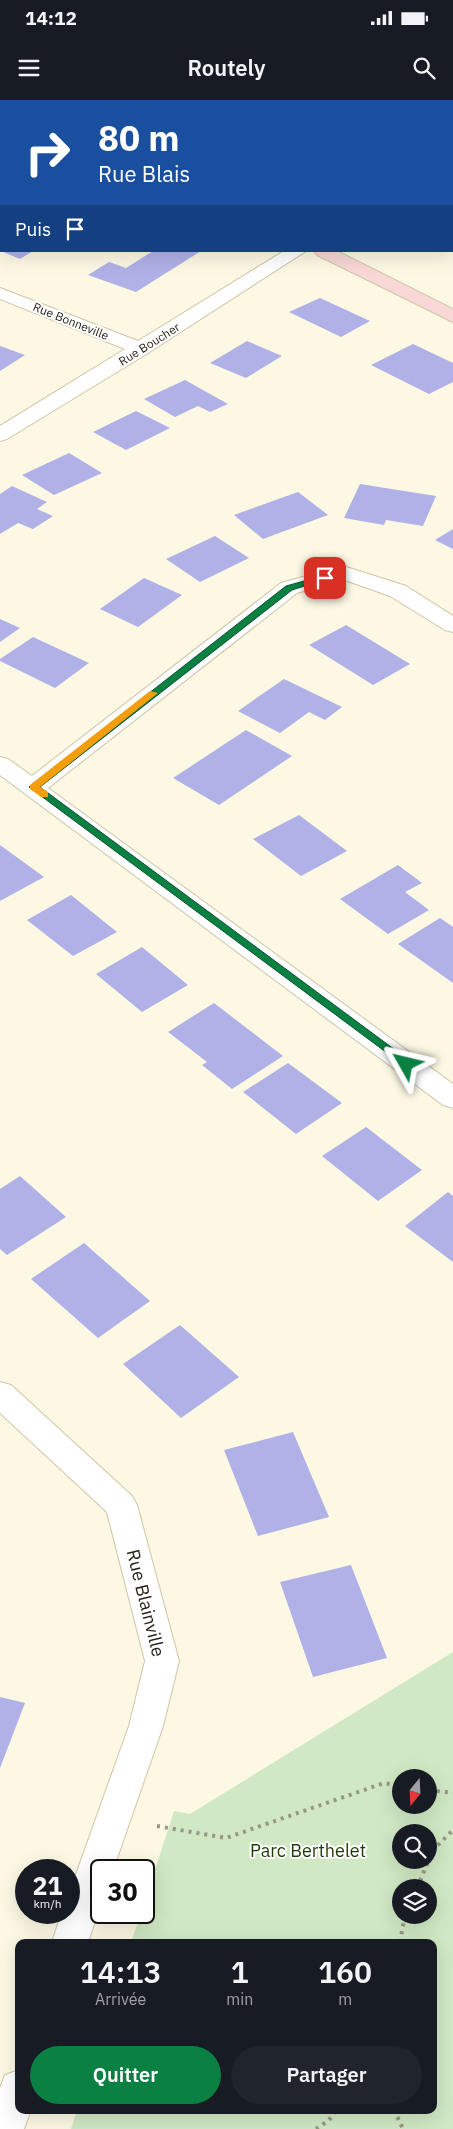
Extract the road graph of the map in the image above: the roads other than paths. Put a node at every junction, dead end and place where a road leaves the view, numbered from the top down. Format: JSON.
{"nodes":[{"id":1,"x":295,"y":252,"type":"edge"},
{"id":2,"x":325,"y":252,"type":"edge"},
{"id":3,"x":0,"y":293,"type":"edge"},
{"id":4,"x":453,"y":316,"type":"edge"},
{"id":5,"x":141,"y":349,"type":"junction"},
{"id":6,"x":0,"y":435,"type":"edge"},
{"id":7,"x":453,"y":624,"type":"edge"},
{"id":8,"x":0,"y":764,"type":"edge"},
{"id":9,"x":34,"y":787,"type":"junction"},
{"id":10,"x":453,"y":1098,"type":"edge"},
{"id":11,"x":0,"y":1394,"type":"edge"},
{"id":12,"x":71,"y":1939,"type":"edge"},
{"id":13,"x":15,"y":2100,"type":"edge"},
{"id":14,"x":5,"y":2129,"type":"edge"}],
"edges":[{"from":1,"to":5,"type":"street","name":"Rue Boucher"},
{"from":2,"to":4,"type":"main road"},
{"from":3,"to":5,"type":"street","name":"Rue Bonneville"},
{"from":5,"to":6,"type":"street","name":"Rue Boucher"},
{"from":7,"to":9,"type":"street"},
{"from":8,"to":9,"type":"street"},
{"from":9,"to":10,"type":"street"},
{"from":11,"to":12,"type":"street","name":"Rue Blainville"},
{"from":13,"to":14,"type":"street"}]}
